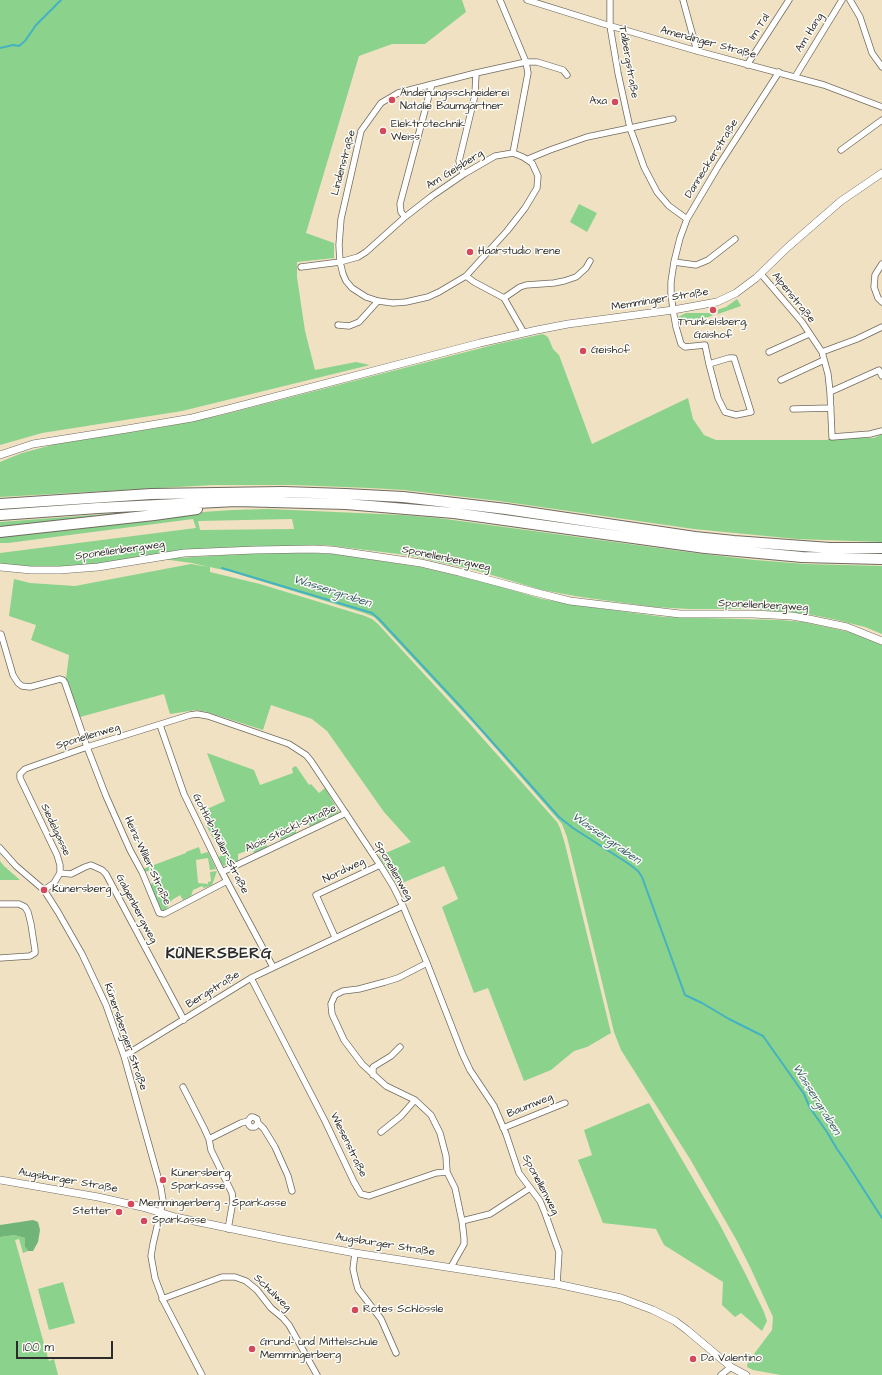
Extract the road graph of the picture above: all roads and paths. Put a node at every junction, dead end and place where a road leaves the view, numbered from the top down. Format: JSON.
{"nodes":[{"id":1,"x":500,"y":0,"type":"edge"},
{"id":2,"x":527,"y":0,"type":"edge"},
{"id":3,"x":610,"y":0,"type":"edge"},
{"id":4,"x":683,"y":0,"type":"edge"},
{"id":5,"x":789,"y":0,"type":"edge"},
{"id":6,"x":842,"y":0,"type":"edge"},
{"id":7,"x":850,"y":0,"type":"edge"},
{"id":8,"x":610,"y":26,"type":"junction"},
{"id":9,"x":697,"y":51,"type":"junction"},
{"id":10,"x":526,"y":62,"type":"junction"},
{"id":11,"x":747,"y":65,"type":"junction"},
{"id":12,"x":882,"y":67,"type":"edge"},
{"id":13,"x":779,"y":72,"type":"junction"},
{"id":14,"x":476,"y":73,"type":"junction"},
{"id":15,"x":567,"y":75,"type":"dead end"},
{"id":16,"x":795,"y":77,"type":"junction"},
{"id":17,"x":432,"y":84,"type":"junction"},
{"id":18,"x":882,"y":107,"type":"edge"},
{"id":19,"x":673,"y":119,"type":"dead end"},
{"id":20,"x":882,"y":120,"type":"edge"},
{"id":21,"x":630,"y":128,"type":"junction"},
{"id":22,"x":841,"y":150,"type":"dead end"},
{"id":23,"x":513,"y":153,"type":"junction"},
{"id":24,"x":528,"y":159,"type":"junction"},
{"id":25,"x":882,"y":172,"type":"edge"},
{"id":26,"x":464,"y":174,"type":"junction"},
{"id":27,"x":404,"y":218,"type":"junction"},
{"id":28,"x":687,"y":219,"type":"junction"},
{"id":29,"x":734,"y":239,"type":"dead end"},
{"id":30,"x":590,"y":261,"type":"dead end"},
{"id":31,"x":340,"y":262,"type":"junction"},
{"id":32,"x":674,"y":262,"type":"junction"},
{"id":33,"x":882,"y":264,"type":"edge"},
{"id":34,"x":301,"y":267,"type":"dead end"},
{"id":35,"x":761,"y":274,"type":"junction"},
{"id":36,"x":466,"y":276,"type":"junction"},
{"id":37,"x":504,"y":298,"type":"junction"},
{"id":38,"x":378,"y":301,"type":"junction"},
{"id":39,"x":882,"y":302,"type":"edge"},
{"id":40,"x":673,"y":310,"type":"junction"},
{"id":41,"x":338,"y":325,"type":"dead end"},
{"id":42,"x":882,"y":327,"type":"edge"},
{"id":43,"x":524,"y":333,"type":"junction"},
{"id":44,"x":809,"y":334,"type":"junction"},
{"id":45,"x":769,"y":352,"type":"dead end"},
{"id":46,"x":822,"y":352,"type":"junction"},
{"id":47,"x":824,"y":360,"type":"junction"},
{"id":48,"x":709,"y":364,"type":"junction"},
{"id":49,"x":882,"y":376,"type":"edge"},
{"id":50,"x":781,"y":380,"type":"dead end"},
{"id":51,"x":830,"y":392,"type":"junction"},
{"id":52,"x":831,"y":408,"type":"junction"},
{"id":53,"x":793,"y":409,"type":"dead end"},
{"id":54,"x":882,"y":430,"type":"edge"},
{"id":55,"x":0,"y":455,"type":"edge"},
{"id":56,"x":236,"y":502,"type":"junction"},
{"id":57,"x":0,"y":504,"type":"edge"},
{"id":58,"x":0,"y":515,"type":"edge"},
{"id":59,"x":0,"y":532,"type":"edge"},
{"id":60,"x":882,"y":548,"type":"edge"},
{"id":61,"x":882,"y":559,"type":"edge"},
{"id":62,"x":0,"y":567,"type":"edge"},
{"id":63,"x":1,"y":634,"type":"dead end"},
{"id":64,"x":882,"y":640,"type":"edge"},
{"id":65,"x":160,"y":725,"type":"junction"},
{"id":66,"x":87,"y":747,"type":"junction"},
{"id":67,"x":20,"y":774,"type":"joint"},
{"id":68,"x":346,"y":813,"type":"junction"},
{"id":69,"x":0,"y":848,"type":"edge"},
{"id":70,"x":380,"y":865,"type":"junction"},
{"id":71,"x":222,"y":872,"type":"junction"},
{"id":72,"x":60,"y":873,"type":"junction"},
{"id":73,"x":227,"y":881,"type":"junction"},
{"id":74,"x":44,"y":890,"type":"junction"},
{"id":75,"x":0,"y":904,"type":"edge"},
{"id":76,"x":403,"y":906,"type":"junction"},
{"id":77,"x":335,"y":937,"type":"junction"},
{"id":78,"x":0,"y":958,"type":"edge"},
{"id":79,"x":427,"y":963,"type":"junction"},
{"id":80,"x":273,"y":966,"type":"junction"},
{"id":81,"x":251,"y":978,"type":"junction"},
{"id":82,"x":184,"y":1020,"type":"junction"},
{"id":83,"x":400,"y":1047,"type":"dead end"},
{"id":84,"x":124,"y":1056,"type":"junction"},
{"id":85,"x":373,"y":1075,"type":"junction"},
{"id":86,"x":183,"y":1087,"type":"dead end"},
{"id":87,"x":415,"y":1100,"type":"junction"},
{"id":88,"x":565,"y":1103,"type":"dead end"},
{"id":89,"x":503,"y":1128,"type":"junction"},
{"id":90,"x":381,"y":1132,"type":"dead end"},
{"id":91,"x":209,"y":1139,"type":"junction"},
{"id":92,"x":447,"y":1172,"type":"junction"},
{"id":93,"x":0,"y":1180,"type":"edge"},
{"id":94,"x":530,"y":1188,"type":"junction"},
{"id":95,"x":292,"y":1191,"type":"dead end"},
{"id":96,"x":160,"y":1213,"type":"junction"},
{"id":97,"x":462,"y":1221,"type":"junction"},
{"id":98,"x":228,"y":1229,"type":"junction"},
{"id":99,"x":355,"y":1253,"type":"junction"},
{"id":100,"x":451,"y":1267,"type":"junction"},
{"id":101,"x":557,"y":1284,"type":"junction"},
{"id":102,"x":162,"y":1299,"type":"junction"},
{"id":103,"x":396,"y":1353,"type":"dead end"},
{"id":104,"x":731,"y":1367,"type":"junction"},
{"id":105,"x":202,"y":1375,"type":"edge"},
{"id":106,"x":317,"y":1375,"type":"edge"},
{"id":107,"x":721,"y":1375,"type":"edge"},
{"id":108,"x":746,"y":1375,"type":"edge"}],
"edges":[{"from":1,"to":10,"type":"street"},
{"from":2,"to":8,"type":"street","name":"Amendinger Straße"},
{"from":3,"to":8,"type":"street","name":"Talbergstraße"},
{"from":4,"to":9,"type":"street"},
{"from":5,"to":11,"type":"street","name":"Im Tal"},
{"from":6,"to":16,"type":"street","name":"Am Hang"},
{"from":7,"to":12,"type":"street"},
{"from":8,"to":9,"type":"street","name":"Amendinger Straße"},
{"from":8,"to":21,"type":"street","name":"Talbergstraße"},
{"from":9,"to":11,"type":"street","name":"Amendinger Straße"},
{"from":10,"to":14,"type":"street","name":"Lindenstraße"},
{"from":10,"to":15,"type":"street"},
{"from":10,"to":23,"type":"street"},
{"from":11,"to":13,"type":"street","name":"Amendinger Straße"},
{"from":13,"to":16,"type":"street","name":"Amendinger Straße"},
{"from":13,"to":28,"type":"street","name":"Danneckerstraße"},
{"from":14,"to":17,"type":"street","name":"Lindenstraße"},
{"from":14,"to":26,"type":"street"},
{"from":16,"to":18,"type":"street","name":"Amendinger Straße"},
{"from":17,"to":27,"type":"street"},
{"from":17,"to":31,"type":"street","name":"Lindenstraße"},
{"from":19,"to":21,"type":"street"},
{"from":20,"to":22,"type":"street"},
{"from":21,"to":24,"type":"street"},
{"from":21,"to":28,"type":"street","name":"Talbergstraße"},
{"from":23,"to":24,"type":"street"},
{"from":23,"to":26,"type":"street","name":"Am Geisberg"},
{"from":24,"to":36,"type":"street"},
{"from":25,"to":35,"type":"street","name":"Memminger Straße"},
{"from":26,"to":27,"type":"street","name":"Am Geisberg"},
{"from":27,"to":31,"type":"street","name":"Am Geisberg"},
{"from":28,"to":32,"type":"street","name":"Danneckerstraße"},
{"from":29,"to":32,"type":"street"},
{"from":30,"to":37,"type":"street"},
{"from":31,"to":34,"type":"street","name":"Am Geisberg"},
{"from":31,"to":38,"type":"street"},
{"from":32,"to":40,"type":"street","name":"Danneckerstraße"},
{"from":33,"to":39,"type":"street"},
{"from":35,"to":40,"type":"street","name":"Memminger Straße"},
{"from":35,"to":44,"type":"street","name":"Alpenstraße"},
{"from":36,"to":37,"type":"street"},
{"from":36,"to":38,"type":"street"},
{"from":37,"to":43,"type":"street"},
{"from":38,"to":41,"type":"street"},
{"from":40,"to":43,"type":"street","name":"Memminger Straße"},
{"from":40,"to":48,"type":"street","name":"Danneckerstraße"},
{"from":42,"to":46,"type":"street"},
{"from":43,"to":55,"type":"street","name":"Memminger Straße"},
{"from":44,"to":45,"type":"street","name":"Alpenstraße"},
{"from":44,"to":46,"type":"street","name":"Alpenstraße"},
{"from":46,"to":47,"type":"street","name":"Alpenstraße"},
{"from":47,"to":50,"type":"street"},
{"from":47,"to":51,"type":"street","name":"Alpenstraße"},
{"from":48,"to":48,"type":"street"},
{"from":49,"to":51,"type":"street"},
{"from":51,"to":52,"type":"street","name":"Alpenstraße"},
{"from":52,"to":53,"type":"street"},
{"from":52,"to":54,"type":"street","name":"Alpenstraße"},
{"from":56,"to":58,"type":"highway"},
{"from":56,"to":59,"type":"highway"},
{"from":56,"to":61,"type":"highway"},
{"from":57,"to":60,"type":"highway"},
{"from":62,"to":64,"type":"street","name":"Sponellenbergweg"},
{"from":63,"to":66,"type":"street"},
{"from":65,"to":66,"type":"street","name":"Sponellenweg"},
{"from":65,"to":68,"type":"street","name":"Sponellenweg"},
{"from":65,"to":71,"type":"street","name":"Gottlob-Müller-Straße"},
{"from":66,"to":67,"type":"street","name":"Sponellenweg"},
{"from":66,"to":73,"type":"street","name":"Heinz-Willer-Straße"},
{"from":67,"to":72,"type":"street","name":"Siedelgasse"},
{"from":68,"to":70,"type":"street","name":"Sponellenweg"},
{"from":68,"to":71,"type":"street","name":"Alois-Stöckl-Straße"},
{"from":69,"to":74,"type":"street","name":"Künersberger Straße"},
{"from":70,"to":76,"type":"street","name":"Sponellenweg"},
{"from":70,"to":77,"type":"street","name":"Nordweg"},
{"from":71,"to":73,"type":"street","name":"Gottlob-Müller-Straße"},
{"from":72,"to":74,"type":"street","name":"Siedelgasse"},
{"from":72,"to":82,"type":"street","name":"Galgenbergweg"},
{"from":73,"to":80,"type":"street","name":"Gottlob-Müller-Straße"},
{"from":74,"to":84,"type":"street","name":"Künersberger Straße"},
{"from":75,"to":78,"type":"street"},
{"from":76,"to":77,"type":"street","name":"Bergstraße"},
{"from":76,"to":79,"type":"street","name":"Sponellenweg"},
{"from":77,"to":80,"type":"street","name":"Bergstraße"},
{"from":79,"to":85,"type":"street"},
{"from":79,"to":89,"type":"street","name":"Sponellenweg"},
{"from":80,"to":81,"type":"street","name":"Bergstraße"},
{"from":81,"to":82,"type":"street","name":"Bergstraße"},
{"from":81,"to":92,"type":"street","name":"Wiesenstraße"},
{"from":82,"to":84,"type":"street","name":"Bergstraße"},
{"from":83,"to":85,"type":"street"},
{"from":84,"to":96,"type":"street","name":"Künersberger Straße"},
{"from":85,"to":87,"type":"street"},
{"from":86,"to":91,"type":"street"},
{"from":87,"to":90,"type":"street"},
{"from":87,"to":92,"type":"street"},
{"from":88,"to":89,"type":"street","name":"Baumweg"},
{"from":89,"to":94,"type":"street","name":"Sponellenweg"},
{"from":91,"to":95,"type":"street"},
{"from":91,"to":98,"type":"street"},
{"from":92,"to":97,"type":"street"},
{"from":93,"to":96,"type":"street","name":"Augsburger Straße"},
{"from":94,"to":97,"type":"street"},
{"from":94,"to":101,"type":"street","name":"Sponellenweg"},
{"from":96,"to":98,"type":"street","name":"Augsburger Straße"},
{"from":96,"to":102,"type":"street","name":"Künersberger Straße"},
{"from":97,"to":100,"type":"street"},
{"from":98,"to":99,"type":"street","name":"Augsburger Straße"},
{"from":99,"to":100,"type":"street","name":"Augsburger Straße"},
{"from":99,"to":103,"type":"street"},
{"from":100,"to":101,"type":"street","name":"Augsburger Straße"},
{"from":101,"to":104,"type":"street","name":"Augsburger Straße"},
{"from":102,"to":105,"type":"street","name":"Künersberger Straße"},
{"from":102,"to":106,"type":"street","name":"Schulweg"},
{"from":104,"to":107,"type":"street"},
{"from":104,"to":108,"type":"street","name":"Augsburger Straße"}]}
